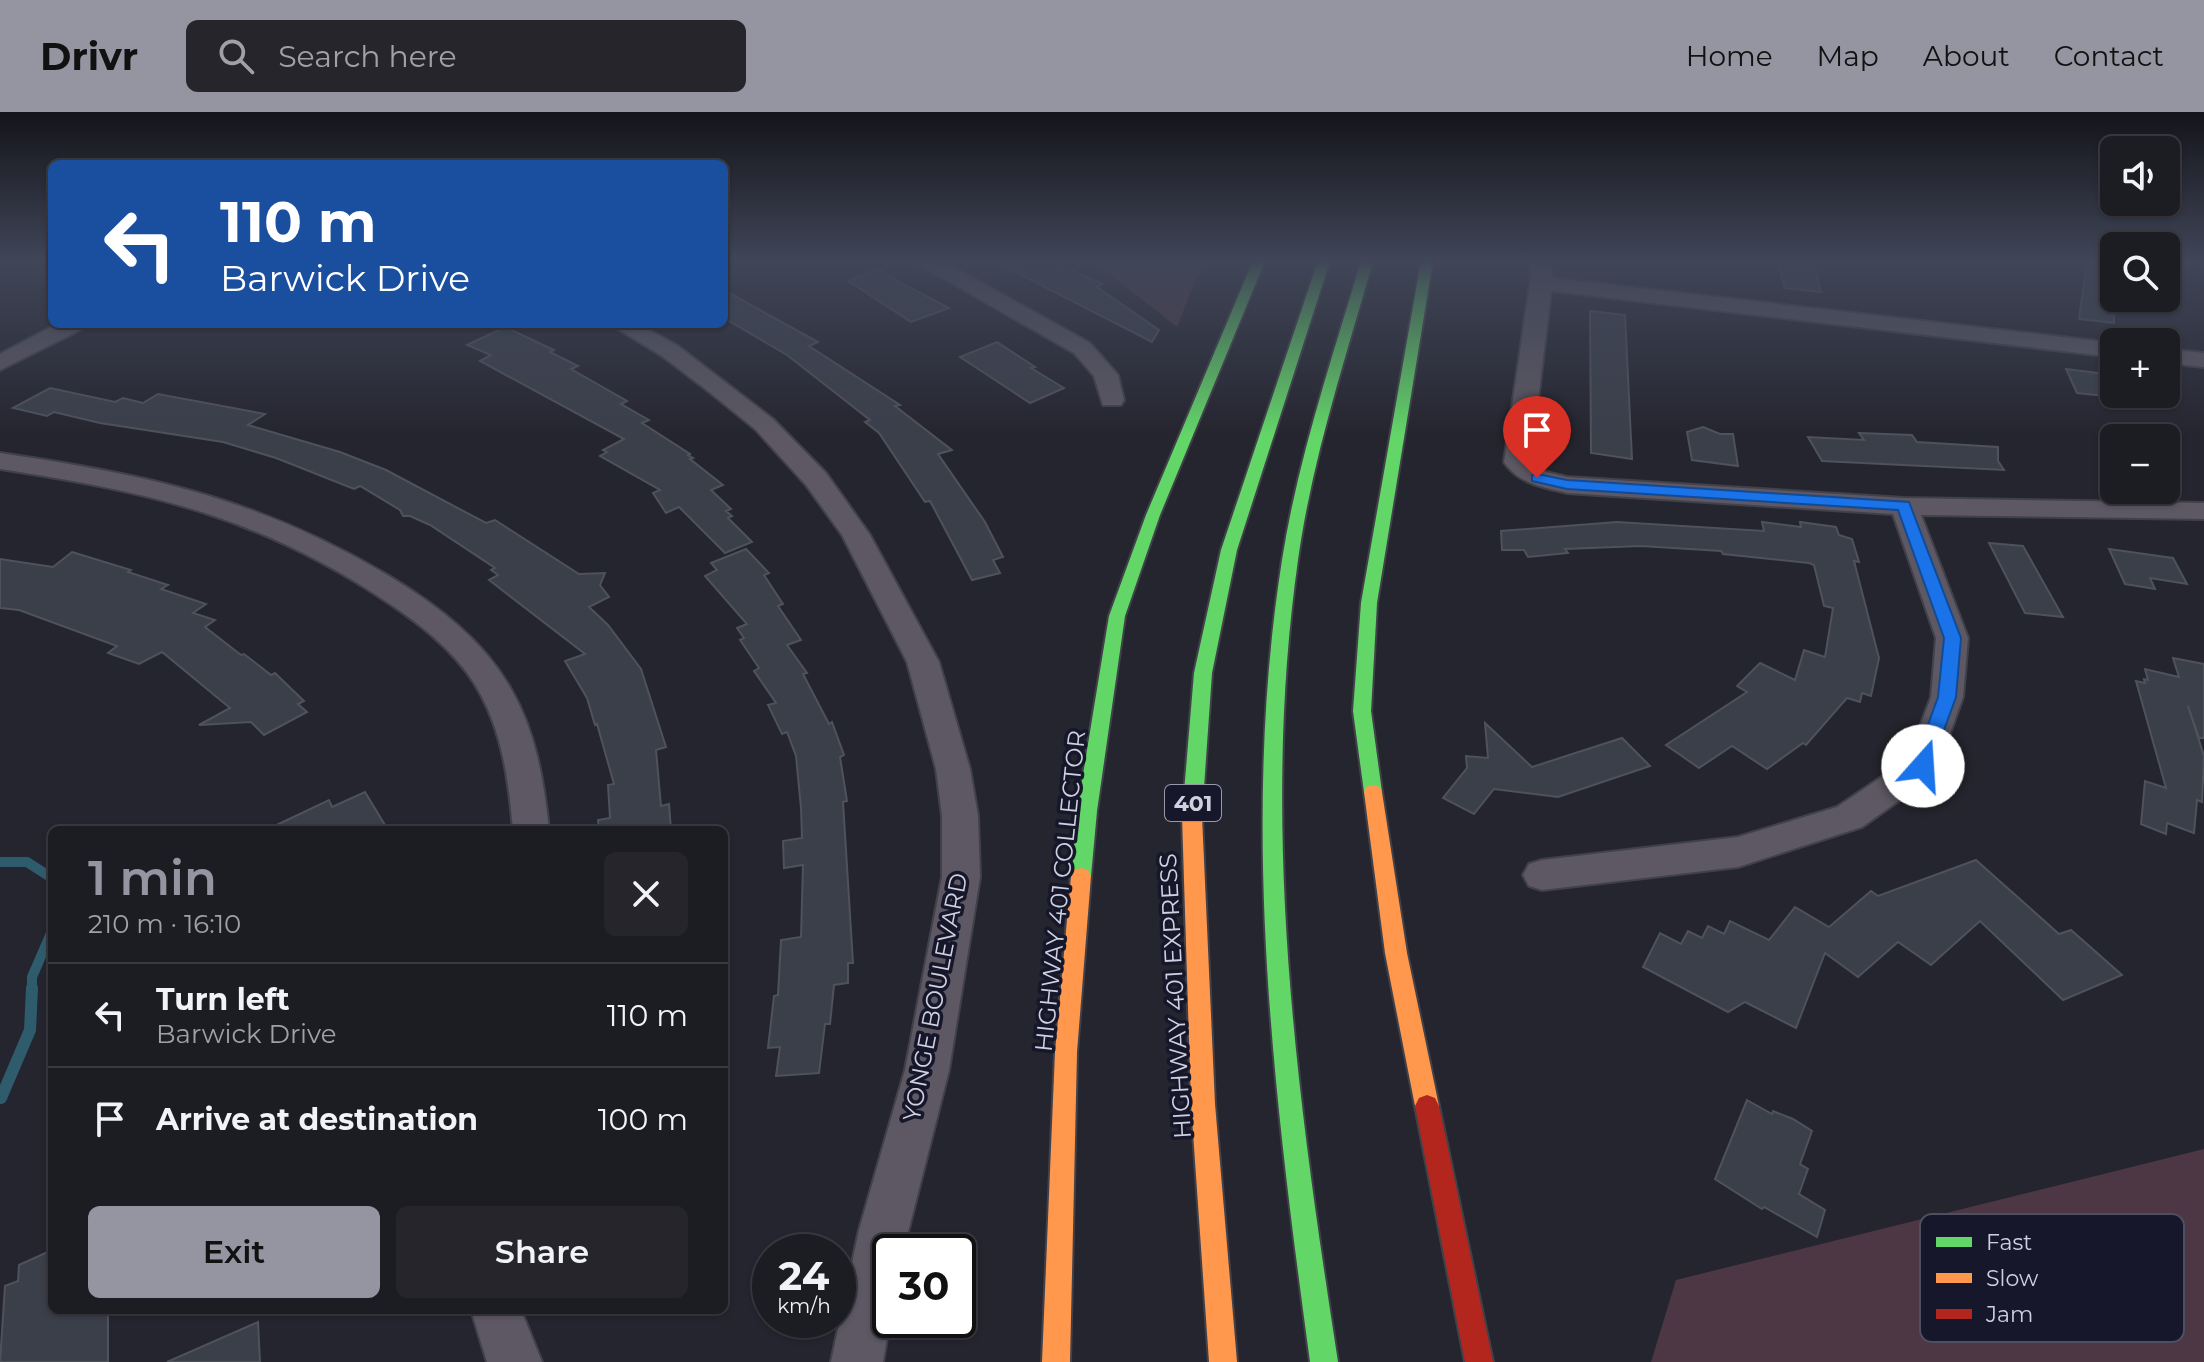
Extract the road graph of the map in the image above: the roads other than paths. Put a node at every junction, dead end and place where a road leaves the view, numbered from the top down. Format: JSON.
{"nodes":[{"id":1,"x":1031,"y":319,"type":"edge"},
{"id":2,"x":1235,"y":319,"type":"edge"},
{"id":3,"x":1305,"y":319,"type":"edge"},
{"id":4,"x":1351,"y":319,"type":"edge"},
{"id":5,"x":1417,"y":319,"type":"edge"},
{"id":6,"x":1535,"y":319,"type":"edge"},
{"id":7,"x":1889,"y":319,"type":"edge"},
{"id":8,"x":66,"y":328,"type":"edge"},
{"id":9,"x":628,"y":328,"type":"edge"},
{"id":10,"x":2100,"y":348,"type":"edge"},
{"id":11,"x":2180,"y":357,"type":"edge"},
{"id":12,"x":2204,"y":360,"type":"edge"},
{"id":13,"x":0,"y":363,"type":"edge"},
{"id":14,"x":1112,"y":400,"type":"dead end"},
{"id":15,"x":0,"y":461,"type":"edge"},
{"id":16,"x":1904,"y":506,"type":"junction"},
{"id":17,"x":2204,"y":511,"type":"edge"},
{"id":18,"x":531,"y":826,"type":"edge"},
{"id":19,"x":1542,"y":875,"type":"dead end"},
{"id":20,"x":497,"y":1314,"type":"edge"},
{"id":21,"x":516,"y":1362,"type":"edge"},
{"id":22,"x":857,"y":1362,"type":"edge"},
{"id":23,"x":1056,"y":1362,"type":"edge"},
{"id":24,"x":1223,"y":1362,"type":"edge"},
{"id":25,"x":1324,"y":1362,"type":"edge"},
{"id":26,"x":1479,"y":1362,"type":"edge"}],
"edges":[{"from":1,"to":14,"type":"street"},
{"from":2,"to":23,"type":"highway","name":"HIGHWAY 401 COLLECTOR"},
{"from":3,"to":24,"type":"highway","name":"HIGHWAY 401 EXPRESS","number":"401"},
{"from":4,"to":25,"type":"highway"},
{"from":5,"to":26,"type":"highway"},
{"from":6,"to":16,"type":"street"},
{"from":7,"to":10,"type":"street"},
{"from":8,"to":13,"type":"street"},
{"from":9,"to":22,"type":"street","name":"YONGE BOULEVARD"},
{"from":11,"to":12,"type":"street"},
{"from":15,"to":18,"type":"street"},
{"from":16,"to":17,"type":"street"},
{"from":16,"to":19,"type":"street"},
{"from":20,"to":21,"type":"street"}]}
